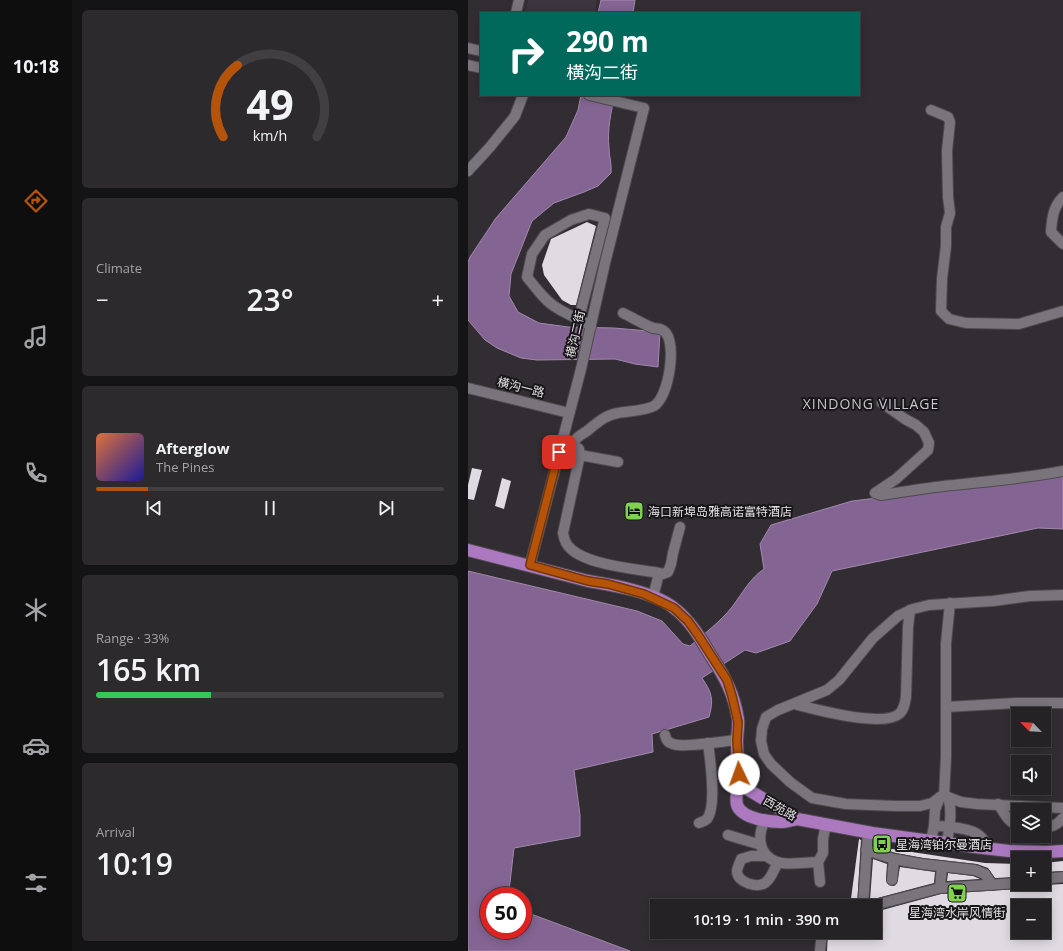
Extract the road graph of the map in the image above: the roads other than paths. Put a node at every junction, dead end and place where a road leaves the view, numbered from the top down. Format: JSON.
{"nodes":[{"id":1,"x":519,"y":0,"type":"edge"},
{"id":2,"x":516,"y":12,"type":"edge"},
{"id":3,"x":468,"y":48,"type":"edge"},
{"id":4,"x":480,"y":51,"type":"edge"},
{"id":5,"x":468,"y":65,"type":"edge"},
{"id":6,"x":480,"y":68,"type":"edge"},
{"id":7,"x":523,"y":96,"type":"edge"},
{"id":8,"x":593,"y":96,"type":"edge"},
{"id":9,"x":931,"y":110,"type":"dead end"},
{"id":10,"x":468,"y":171,"type":"edge"},
{"id":11,"x":1063,"y":197,"type":"edge"},
{"id":12,"x":1063,"y":244,"type":"edge"},
{"id":13,"x":598,"y":246,"type":"junction"},
{"id":14,"x":609,"y":249,"type":"junction"},
{"id":15,"x":1063,"y":311,"type":"edge"},
{"id":16,"x":623,"y":313,"type":"dead end"},
{"id":17,"x":579,"y":318,"type":"junction"},
{"id":18,"x":591,"y":326,"type":"junction"},
{"id":19,"x":468,"y":388,"type":"edge"},
{"id":20,"x":882,"y":403,"type":"dead end"},
{"id":21,"x":568,"y":413,"type":"junction"},
{"id":22,"x":561,"y":443,"type":"junction"},
{"id":23,"x":572,"y":446,"type":"junction"},
{"id":24,"x":580,"y":455,"type":"junction"},
{"id":25,"x":618,"y":462,"type":"dead end"},
{"id":26,"x":1063,"y":471,"type":"edge"},
{"id":27,"x":680,"y":527,"type":"dead end"},
{"id":28,"x":468,"y":550,"type":"edge"},
{"id":29,"x":530,"y":565,"type":"junction"},
{"id":30,"x":659,"y":573,"type":"junction"},
{"id":31,"x":1063,"y":595,"type":"edge"},
{"id":32,"x":653,"y":597,"type":"junction"},
{"id":33,"x":950,"y":603,"type":"junction"},
{"id":34,"x":910,"y":610,"type":"junction"},
{"id":35,"x":1063,"y":703,"type":"edge"},
{"id":36,"x":794,"y":704,"type":"junction"},
{"id":37,"x":946,"y":706,"type":"junction"},
{"id":38,"x":665,"y":735,"type":"dead end"},
{"id":39,"x":737,"y":740,"type":"junction"},
{"id":40,"x":708,"y":743,"type":"junction"},
{"id":41,"x":739,"y":774,"type":"junction"},
{"id":42,"x":944,"y":797,"type":"junction"},
{"id":43,"x":998,"y":804,"type":"junction"},
{"id":44,"x":1063,"y":808,"type":"edge"},
{"id":45,"x":1063,"y":818,"type":"edge"},
{"id":46,"x":798,"y":819,"type":"junction"},
{"id":47,"x":765,"y":820,"type":"junction"},
{"id":48,"x":1011,"y":822,"type":"edge"},
{"id":49,"x":699,"y":823,"type":"dead end"},
{"id":50,"x":826,"y":824,"type":"junction"},
{"id":51,"x":934,"y":826,"type":"junction"},
{"id":52,"x":1051,"y":827,"type":"edge"},
{"id":53,"x":950,"y":828,"type":"junction"},
{"id":54,"x":868,"y":832,"type":"junction"},
{"id":55,"x":728,"y":835,"type":"dead end"},
{"id":56,"x":931,"y":841,"type":"junction"},
{"id":57,"x":947,"y":843,"type":"junction"},
{"id":58,"x":761,"y":845,"type":"junction"},
{"id":59,"x":988,"y":849,"type":"junction"},
{"id":60,"x":866,"y":850,"type":"junction"},
{"id":61,"x":1063,"y":851,"type":"edge"},
{"id":62,"x":768,"y":856,"type":"junction"},
{"id":63,"x":894,"y":859,"type":"junction"},
{"id":64,"x":778,"y":862,"type":"junction"},
{"id":65,"x":818,"y":862,"type":"junction"},
{"id":66,"x":942,"y":866,"type":"junction"},
{"id":67,"x":1063,"y":877,"type":"edge"},
{"id":68,"x":1051,"y":879,"type":"edge"},
{"id":69,"x":892,"y":880,"type":"dead end"},
{"id":70,"x":820,"y":882,"type":"dead end"},
{"id":71,"x":1011,"y":884,"type":"edge"},
{"id":72,"x":992,"y":885,"type":"junction"},
{"id":73,"x":940,"y":888,"type":"junction"},
{"id":74,"x":863,"y":899,"type":"edge"},
{"id":75,"x":882,"y":903,"type":"edge"},
{"id":76,"x":821,"y":939,"type":"edge"},
{"id":77,"x":820,"y":951,"type":"edge"}],
"edges":[{"from":1,"to":2,"type":"street"},
{"from":3,"to":4,"type":"street"},
{"from":5,"to":6,"type":"street"},
{"from":7,"to":10,"type":"street"},
{"from":8,"to":14,"type":"street","name":"横沟二街"},
{"from":9,"to":15,"type":"street"},
{"from":11,"to":12,"type":"street"},
{"from":13,"to":14,"type":"street"},
{"from":13,"to":17,"type":"street"},
{"from":13,"to":17,"type":"street"},
{"from":14,"to":18,"type":"street","name":"横沟二街"},
{"from":16,"to":23,"type":"street"},
{"from":17,"to":18,"type":"street"},
{"from":18,"to":21,"type":"street","name":"横沟二街"},
{"from":19,"to":21,"type":"street","name":"横沟一路"},
{"from":20,"to":26,"type":"street"},
{"from":21,"to":22,"type":"street","name":"横沟二街"},
{"from":22,"to":23,"type":"street"},
{"from":22,"to":29,"type":"street","name":"横沟二街"},
{"from":23,"to":24,"type":"street"},
{"from":24,"to":25,"type":"street"},
{"from":24,"to":30,"type":"street"},
{"from":27,"to":30,"type":"street"},
{"from":28,"to":29,"type":"main road","name":"西苑路"},
{"from":29,"to":32,"type":"main road","name":"西苑路"},
{"from":30,"to":32,"type":"street"},
{"from":31,"to":33,"type":"street"},
{"from":32,"to":39,"type":"main road","name":"西苑路"},
{"from":33,"to":34,"type":"street"},
{"from":33,"to":37,"type":"street"},
{"from":34,"to":36,"type":"street"},
{"from":34,"to":36,"type":"street"},
{"from":35,"to":37,"type":"street"},
{"from":36,"to":42,"type":"street"},
{"from":37,"to":42,"type":"street"},
{"from":38,"to":40,"type":"street"},
{"from":39,"to":40,"type":"street"},
{"from":39,"to":41,"type":"main road","name":"西苑路"},
{"from":40,"to":49,"type":"street"},
{"from":41,"to":46,"type":"main road","name":"西苑路"},
{"from":41,"to":47,"type":"main road"},
{"from":42,"to":43,"type":"street"},
{"from":42,"to":51,"type":"street"},
{"from":42,"to":53,"type":"street"},
{"from":43,"to":44,"type":"street"},
{"from":43,"to":48,"type":"street"},
{"from":45,"to":52,"type":"street"},
{"from":46,"to":47,"type":"main road"},
{"from":46,"to":50,"type":"main road","name":"西苑路"},
{"from":47,"to":58,"type":"street"},
{"from":50,"to":54,"type":"main road","name":"西苑路"},
{"from":50,"to":65,"type":"street"},
{"from":51,"to":53,"type":"street"},
{"from":51,"to":56,"type":"street"},
{"from":53,"to":57,"type":"street"},
{"from":53,"to":59,"type":"street"},
{"from":54,"to":56,"type":"main road","name":"西苑路"},
{"from":54,"to":60,"type":"street"},
{"from":55,"to":58,"type":"street"},
{"from":56,"to":57,"type":"main road","name":"西苑路"},
{"from":57,"to":59,"type":"main road","name":"西苑路"},
{"from":58,"to":62,"type":"street"},
{"from":59,"to":61,"type":"main road","name":"西苑路"},
{"from":60,"to":63,"type":"street"},
{"from":60,"to":74,"type":"street"},
{"from":62,"to":64,"type":"street"},
{"from":62,"to":64,"type":"street"},
{"from":63,"to":66,"type":"street"},
{"from":63,"to":69,"type":"street"},
{"from":64,"to":65,"type":"street"},
{"from":65,"to":70,"type":"street"},
{"from":66,"to":72,"type":"street"},
{"from":66,"to":73,"type":"street"},
{"from":67,"to":68,"type":"street"},
{"from":71,"to":72,"type":"street"},
{"from":72,"to":73,"type":"street"},
{"from":73,"to":75,"type":"street"},
{"from":76,"to":77,"type":"street"}]}
